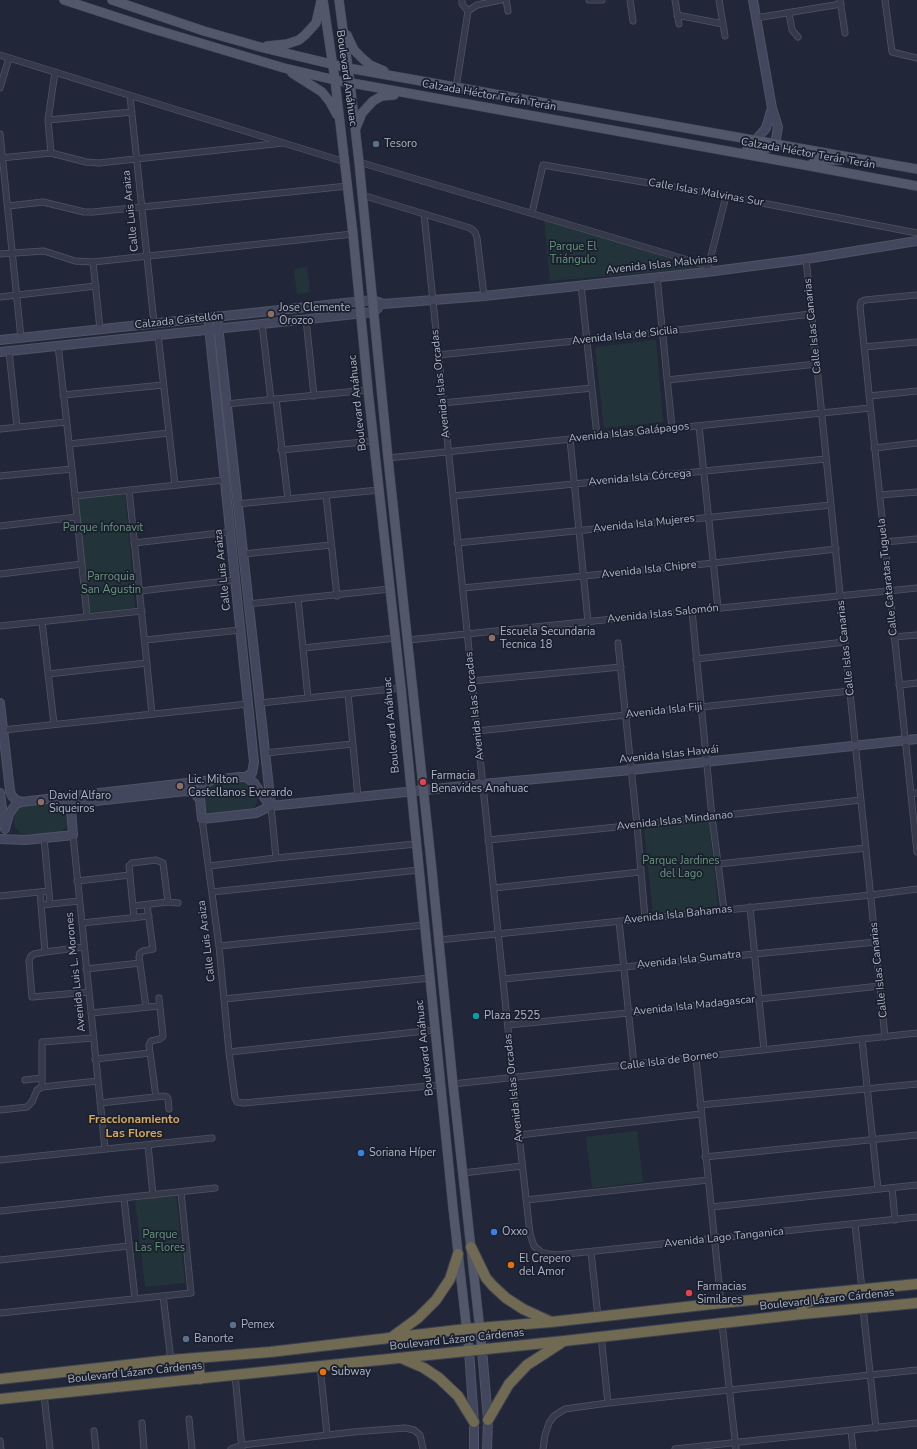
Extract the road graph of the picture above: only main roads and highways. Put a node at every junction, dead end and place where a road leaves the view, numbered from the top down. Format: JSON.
{"nodes":[{"id":1,"x":64,"y":0,"type":"edge"},
{"id":2,"x":112,"y":0,"type":"edge"},
{"id":3,"x":322,"y":0,"type":"edge"},
{"id":4,"x":338,"y":0,"type":"edge"},
{"id":5,"x":139,"y":25,"type":"junction"},
{"id":6,"x":343,"y":26,"type":"junction"},
{"id":7,"x":204,"y":31,"type":"junction"},
{"id":8,"x":260,"y":47,"type":"junction"},
{"id":9,"x":334,"y":65,"type":"junction"},
{"id":10,"x":284,"y":68,"type":"junction"},
{"id":11,"x":348,"y":68,"type":"junction"},
{"id":12,"x":398,"y":77,"type":"junction"},
{"id":13,"x":336,"y":80,"type":"junction"},
{"id":14,"x":350,"y":83,"type":"junction"},
{"id":15,"x":412,"y":95,"type":"junction"},
{"id":16,"x":340,"y":124,"type":"junction"},
{"id":17,"x":355,"y":132,"type":"junction"},
{"id":18,"x":774,"y":144,"type":"junction"},
{"id":19,"x":720,"y":150,"type":"junction"},
{"id":20,"x":864,"y":160,"type":"junction"},
{"id":21,"x":810,"y":166,"type":"junction"},
{"id":22,"x":917,"y":169,"type":"edge"},
{"id":23,"x":917,"y":186,"type":"edge"},
{"id":24,"x":471,"y":1247,"type":"junction"},
{"id":25,"x":458,"y":1254,"type":"junction"},
{"id":26,"x":917,"y":1284,"type":"edge"},
{"id":27,"x":848,"y":1291,"type":"junction"},
{"id":28,"x":917,"y":1303,"type":"edge"},
{"id":29,"x":802,"y":1314,"type":"junction"},
{"id":30,"x":551,"y":1322,"type":"junction"},
{"id":31,"x":480,"y":1328,"type":"junction"},
{"id":32,"x":466,"y":1329,"type":"junction"},
{"id":33,"x":392,"y":1337,"type":"junction"},
{"id":34,"x":564,"y":1341,"type":"junction"},
{"id":35,"x":482,"y":1349,"type":"junction"},
{"id":36,"x":468,"y":1350,"type":"junction"},
{"id":37,"x":399,"y":1358,"type":"junction"},
{"id":38,"x":198,"y":1359,"type":"junction"},
{"id":39,"x":200,"y":1378,"type":"junction"},
{"id":40,"x":0,"y":1379,"type":"edge"},
{"id":41,"x":0,"y":1399,"type":"edge"},
{"id":42,"x":488,"y":1420,"type":"road end"},
{"id":43,"x":474,"y":1422,"type":"road end"}],
"edges":[{"from":1,"to":5,"type":"main road","name":"Calzada Héctor Terán Terán"},
{"from":2,"to":7,"type":"main road","name":"Calzada Héctor Terán Terán"},
{"from":3,"to":8,"type":"main road"},
{"from":3,"to":9,"type":"main road","name":"Boulevard Anáhuac"},
{"from":4,"to":6,"type":"main road","name":"Boulevard Anáhuac"},
{"from":5,"to":7,"type":"main road"},
{"from":5,"to":10,"type":"main road","name":"Calzada Héctor Terán Terán"},
{"from":6,"to":11,"type":"main road","name":"Boulevard Anáhuac"},
{"from":6,"to":12,"type":"main road"},
{"from":7,"to":8,"type":"main road","name":"Calzada Héctor Terán Terán"},
{"from":8,"to":9,"type":"main road","name":"Calzada Héctor Terán Terán"},
{"from":9,"to":11,"type":"main road","name":"Calzada Héctor Terán Terán"},
{"from":9,"to":13,"type":"main road","name":"Boulevard Anáhuac"},
{"from":10,"to":13,"type":"main road","name":"Calzada Héctor Terán Terán"},
{"from":10,"to":16,"type":"main road"},
{"from":11,"to":12,"type":"main road","name":"Calzada Héctor Terán Terán"},
{"from":11,"to":14,"type":"main road","name":"Boulevard Anáhuac"},
{"from":12,"to":18,"type":"main road","name":"Calzada Héctor Terán Terán"},
{"from":13,"to":14,"type":"main road","name":"Calzada Héctor Terán Terán"},
{"from":13,"to":16,"type":"main road","name":"Boulevard Anáhuac"},
{"from":14,"to":15,"type":"main road","name":"Calzada Héctor Terán Terán"},
{"from":14,"to":17,"type":"main road","name":"Boulevard Anáhuac"},
{"from":15,"to":17,"type":"main road"},
{"from":15,"to":19,"type":"main road","name":"Calzada Héctor Terán Terán"},
{"from":16,"to":25,"type":"main road","name":"Boulevard Anáhuac"},
{"from":17,"to":24,"type":"main road","name":"Boulevard Anáhuac"},
{"from":18,"to":19,"type":"main road"},
{"from":18,"to":20,"type":"main road","name":"Calzada Héctor Terán Terán"},
{"from":19,"to":21,"type":"main road","name":"Calzada Héctor Terán Terán"},
{"from":20,"to":21,"type":"main road"},
{"from":20,"to":22,"type":"main road","name":"Calzada Héctor Terán Terán"},
{"from":21,"to":23,"type":"main road","name":"Calzada Héctor Terán Terán"},
{"from":24,"to":30,"type":"highway"},
{"from":24,"to":31,"type":"main road","name":"Boulevard Anáhuac"},
{"from":25,"to":32,"type":"main road","name":"Boulevard Anáhuac"},
{"from":25,"to":33,"type":"highway"},
{"from":26,"to":27,"type":"highway","name":"Boulevard Lázaro Cárdenas"},
{"from":27,"to":29,"type":"highway"},
{"from":27,"to":30,"type":"highway","name":"Boulevard Lázaro Cárdenas"},
{"from":28,"to":29,"type":"highway","name":"Boulevard Lázaro Cárdenas"},
{"from":29,"to":34,"type":"highway","name":"Boulevard Lázaro Cárdenas"},
{"from":30,"to":31,"type":"highway","name":"Boulevard Lázaro Cárdenas"},
{"from":31,"to":32,"type":"highway","name":"Boulevard Lázaro Cárdenas"},
{"from":31,"to":35,"type":"main road","name":"Boulevard Anáhuac"},
{"from":32,"to":33,"type":"highway","name":"Boulevard Lázaro Cárdenas"},
{"from":32,"to":36,"type":"main road","name":"Boulevard Anáhuac"},
{"from":33,"to":38,"type":"highway","name":"Boulevard Lázaro Cárdenas"},
{"from":34,"to":35,"type":"highway","name":"Boulevard Lázaro Cárdenas"},
{"from":34,"to":42,"type":"highway"},
{"from":35,"to":36,"type":"highway","name":"Boulevard Lázaro Cárdenas"},
{"from":36,"to":37,"type":"highway","name":"Boulevard Lázaro Cárdenas"},
{"from":37,"to":39,"type":"highway","name":"Boulevard Lázaro Cárdenas"},
{"from":37,"to":43,"type":"highway"},
{"from":38,"to":39,"type":"highway"},
{"from":38,"to":40,"type":"highway","name":"Boulevard Lázaro Cárdenas"},
{"from":39,"to":41,"type":"highway","name":"Boulevard Lázaro Cárdenas"}]}
